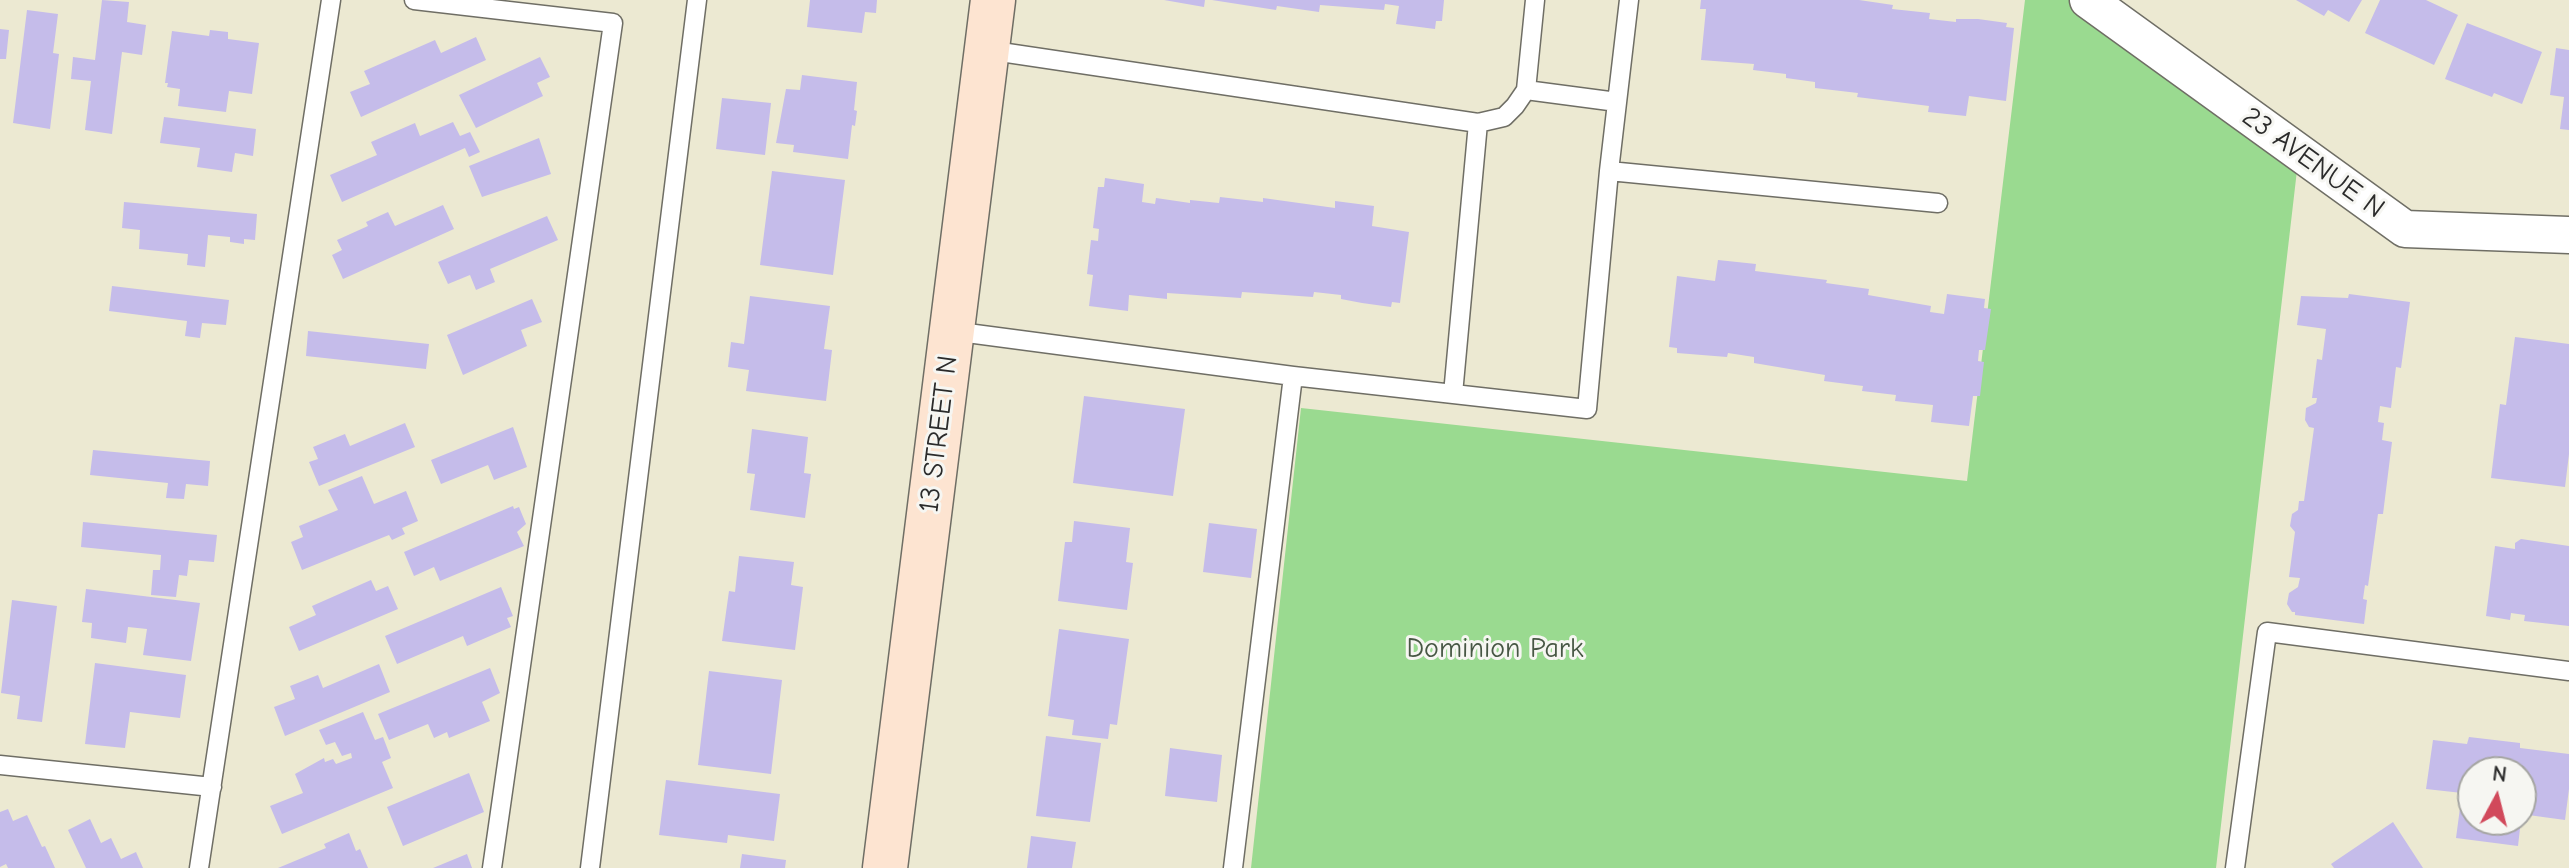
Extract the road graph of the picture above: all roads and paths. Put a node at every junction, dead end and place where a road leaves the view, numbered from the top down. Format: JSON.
{"nodes":[{"id":1,"x":331,"y":0,"type":"edge"},
{"id":2,"x":414,"y":0,"type":"edge"},
{"id":3,"x":697,"y":0,"type":"edge"},
{"id":4,"x":993,"y":0,"type":"edge"},
{"id":5,"x":1535,"y":0,"type":"edge"},
{"id":6,"x":1629,"y":0,"type":"edge"},
{"id":7,"x":2088,"y":0,"type":"edge"},
{"id":8,"x":987,"y":50,"type":"junction"},
{"id":9,"x":1526,"y":90,"type":"junction"},
{"id":10,"x":1617,"y":102,"type":"junction"},
{"id":11,"x":1478,"y":123,"type":"junction"},
{"id":12,"x":1609,"y":171,"type":"junction"},
{"id":13,"x":1938,"y":203,"type":"dead end"},
{"id":14,"x":2569,"y":235,"type":"edge"},
{"id":15,"x":952,"y":331,"type":"junction"},
{"id":16,"x":1293,"y":376,"type":"junction"},
{"id":17,"x":1453,"y":394,"type":"junction"},
{"id":18,"x":2569,"y":671,"type":"edge"},
{"id":19,"x":0,"y":765,"type":"edge"},
{"id":20,"x":212,"y":787,"type":"junction"},
{"id":21,"x":199,"y":868,"type":"edge"},
{"id":22,"x":492,"y":868,"type":"edge"},
{"id":23,"x":590,"y":868,"type":"edge"},
{"id":24,"x":885,"y":868,"type":"edge"},
{"id":25,"x":1233,"y":868,"type":"edge"},
{"id":26,"x":2235,"y":868,"type":"edge"}],
"edges":[{"from":1,"to":20,"type":"lane"},
{"from":2,"to":22,"type":"lane"},
{"from":3,"to":23,"type":"lane"},
{"from":4,"to":8,"type":"street","name":"13 STREET N"},
{"from":5,"to":9,"type":"lane"},
{"from":6,"to":10,"type":"lane"},
{"from":7,"to":14,"type":"street","name":"23 AVENUE N"},
{"from":8,"to":11,"type":"lane"},
{"from":8,"to":15,"type":"street","name":"13 STREET N"},
{"from":9,"to":10,"type":"lane"},
{"from":9,"to":11,"type":"lane"},
{"from":10,"to":12,"type":"lane"},
{"from":11,"to":17,"type":"lane"},
{"from":12,"to":13,"type":"lane"},
{"from":12,"to":17,"type":"lane"},
{"from":15,"to":16,"type":"lane"},
{"from":15,"to":24,"type":"street","name":"13 STREET N"},
{"from":16,"to":17,"type":"lane"},
{"from":16,"to":25,"type":"lane"},
{"from":18,"to":26,"type":"lane"},
{"from":19,"to":20,"type":"lane"},
{"from":20,"to":21,"type":"lane"}]}
